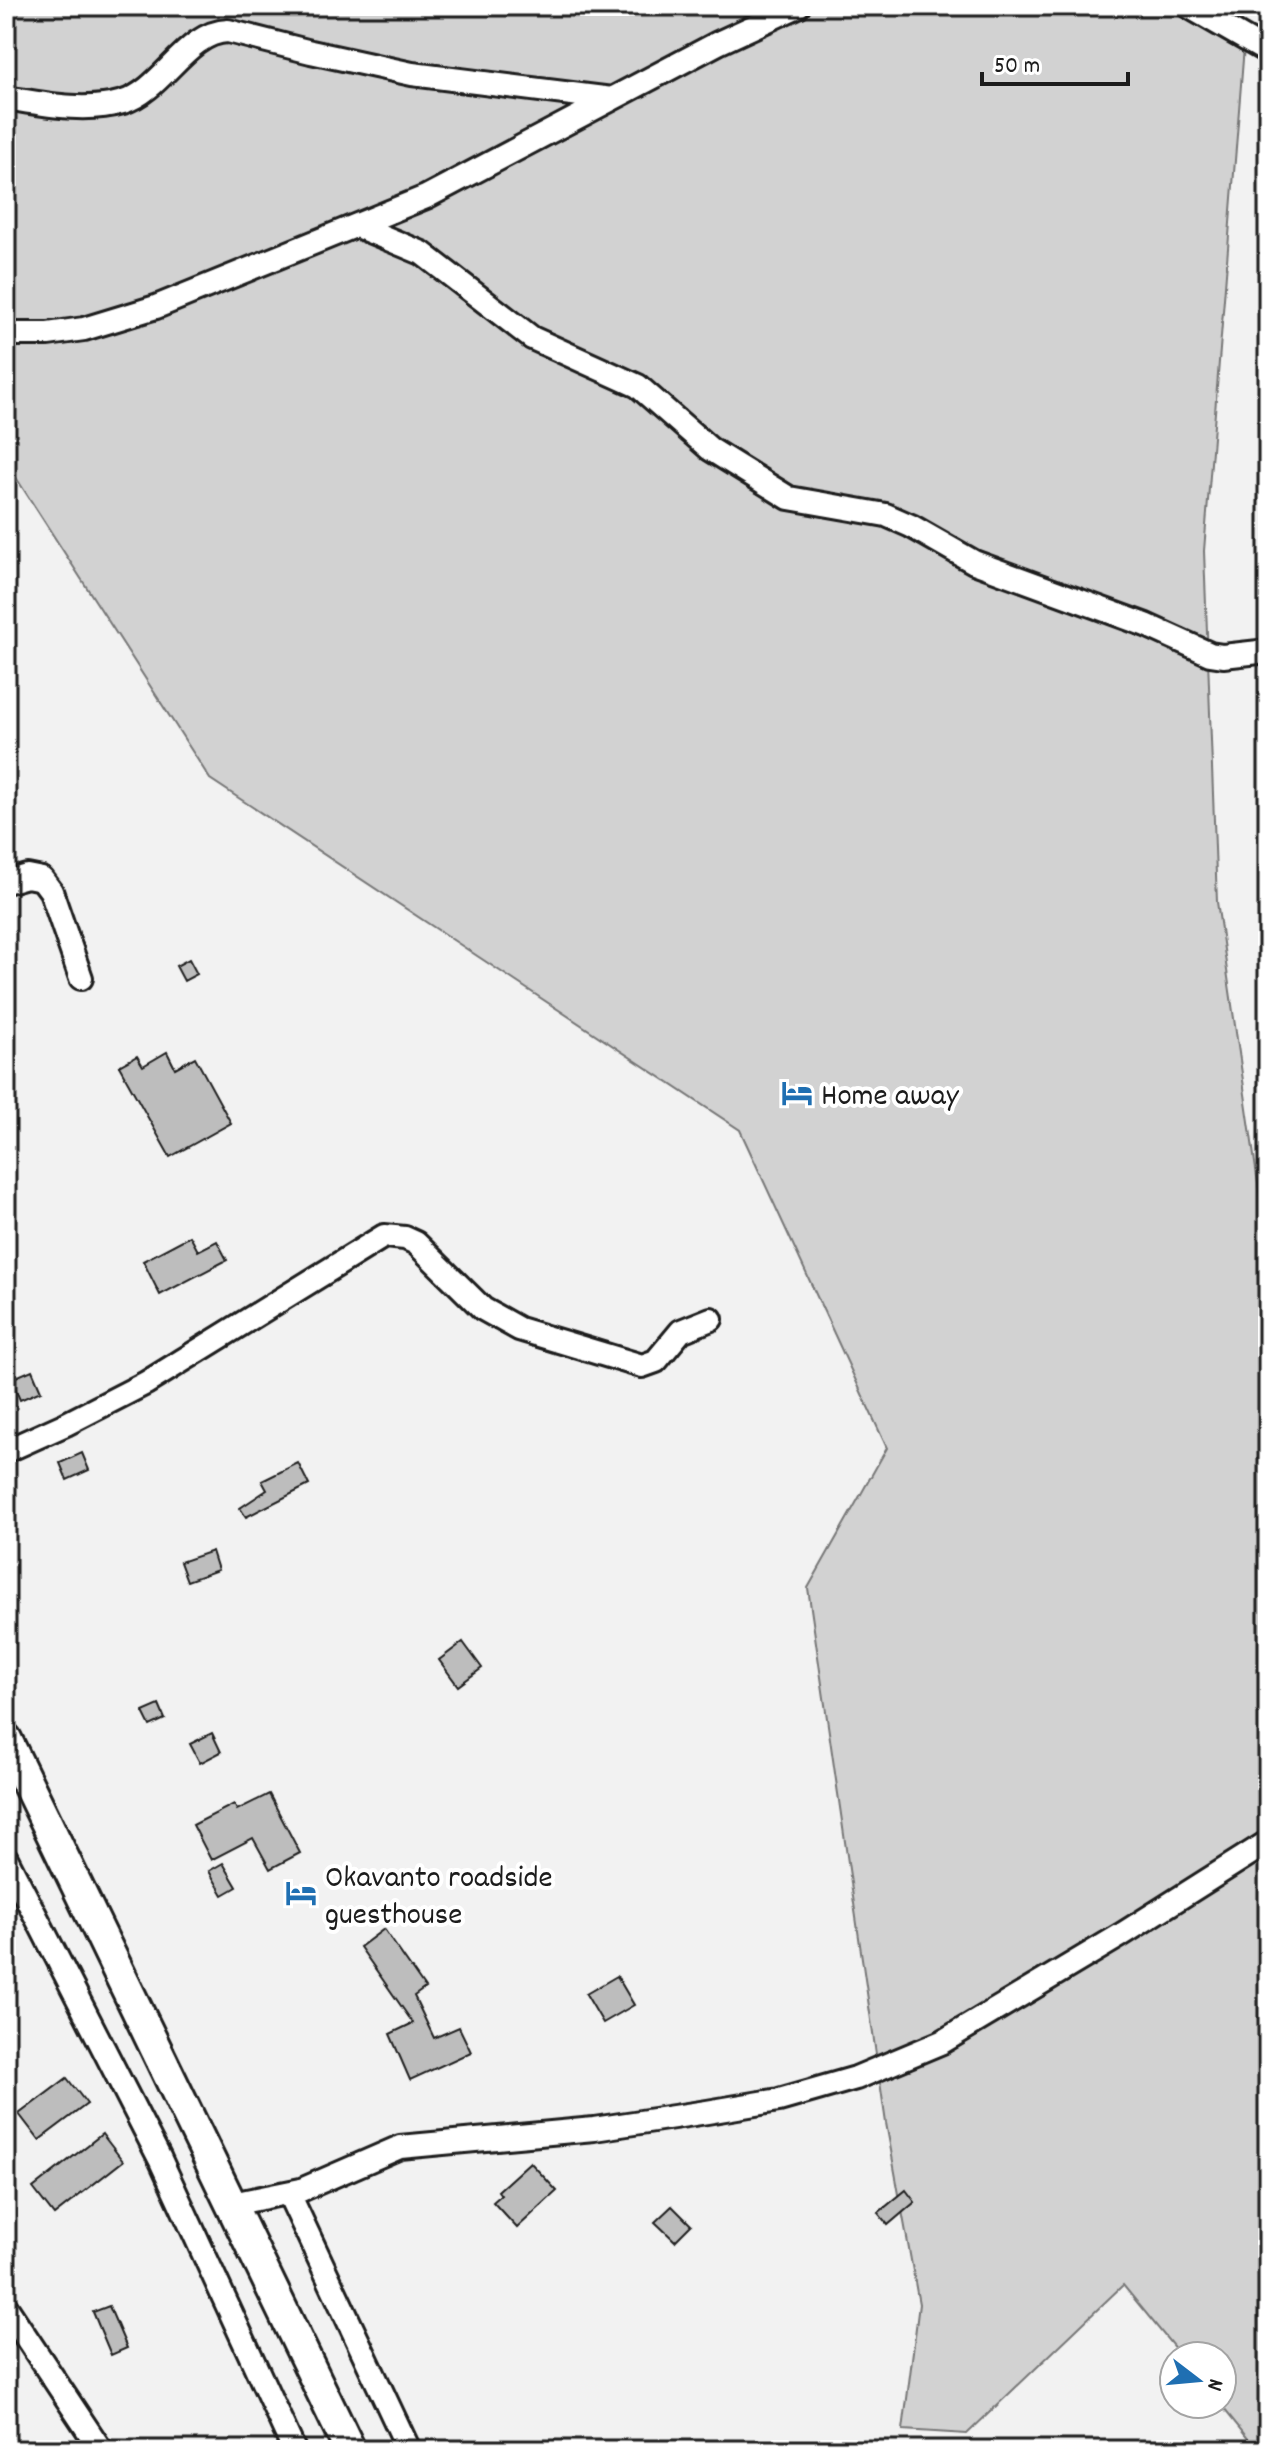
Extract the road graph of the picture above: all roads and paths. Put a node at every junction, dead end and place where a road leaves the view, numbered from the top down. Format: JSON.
{"nodes":[{"id":1,"x":798,"y":6,"type":"edge"},
{"id":2,"x":1188,"y":6,"type":"edge"},
{"id":3,"x":1268,"y":52,"type":"edge"},
{"id":4,"x":6,"y":98,"type":"edge"},
{"id":5,"x":612,"y":99,"type":"junction"},
{"id":6,"x":357,"y":226,"type":"junction"},
{"id":7,"x":6,"y":334,"type":"edge"},
{"id":8,"x":1268,"y":651,"type":"edge"},
{"id":9,"x":6,"y":882,"type":"edge"},
{"id":10,"x":81,"y":978,"type":"dead end"},
{"id":11,"x":711,"y":1319,"type":"dead end"},
{"id":12,"x":6,"y":1451,"type":"edge"},
{"id":13,"x":6,"y":1739,"type":"edge"},
{"id":14,"x":1268,"y":1842,"type":"edge"},
{"id":15,"x":6,"y":1858,"type":"edge"},
{"id":16,"x":289,"y":2194,"type":"junction"},
{"id":17,"x":232,"y":2204,"type":"junction"},
{"id":18,"x":6,"y":2307,"type":"edge"},
{"id":19,"x":101,"y":2450,"type":"edge"},
{"id":20,"x":294,"y":2450,"type":"edge"},
{"id":21,"x":350,"y":2450,"type":"edge"},
{"id":22,"x":409,"y":2450,"type":"edge"}],
"edges":[{"from":1,"to":5,"type":"street"},
{"from":2,"to":3,"type":"street"},
{"from":4,"to":5,"type":"street"},
{"from":5,"to":6,"type":"street"},
{"from":6,"to":7,"type":"street"},
{"from":6,"to":8,"type":"street"},
{"from":9,"to":10,"type":"street"},
{"from":11,"to":12,"type":"street"},
{"from":13,"to":17,"type":"main road"},
{"from":14,"to":16,"type":"street"},
{"from":15,"to":20,"type":"street"},
{"from":16,"to":17,"type":"street"},
{"from":16,"to":22,"type":"street"},
{"from":17,"to":21,"type":"main road"},
{"from":18,"to":19,"type":"street"}]}
